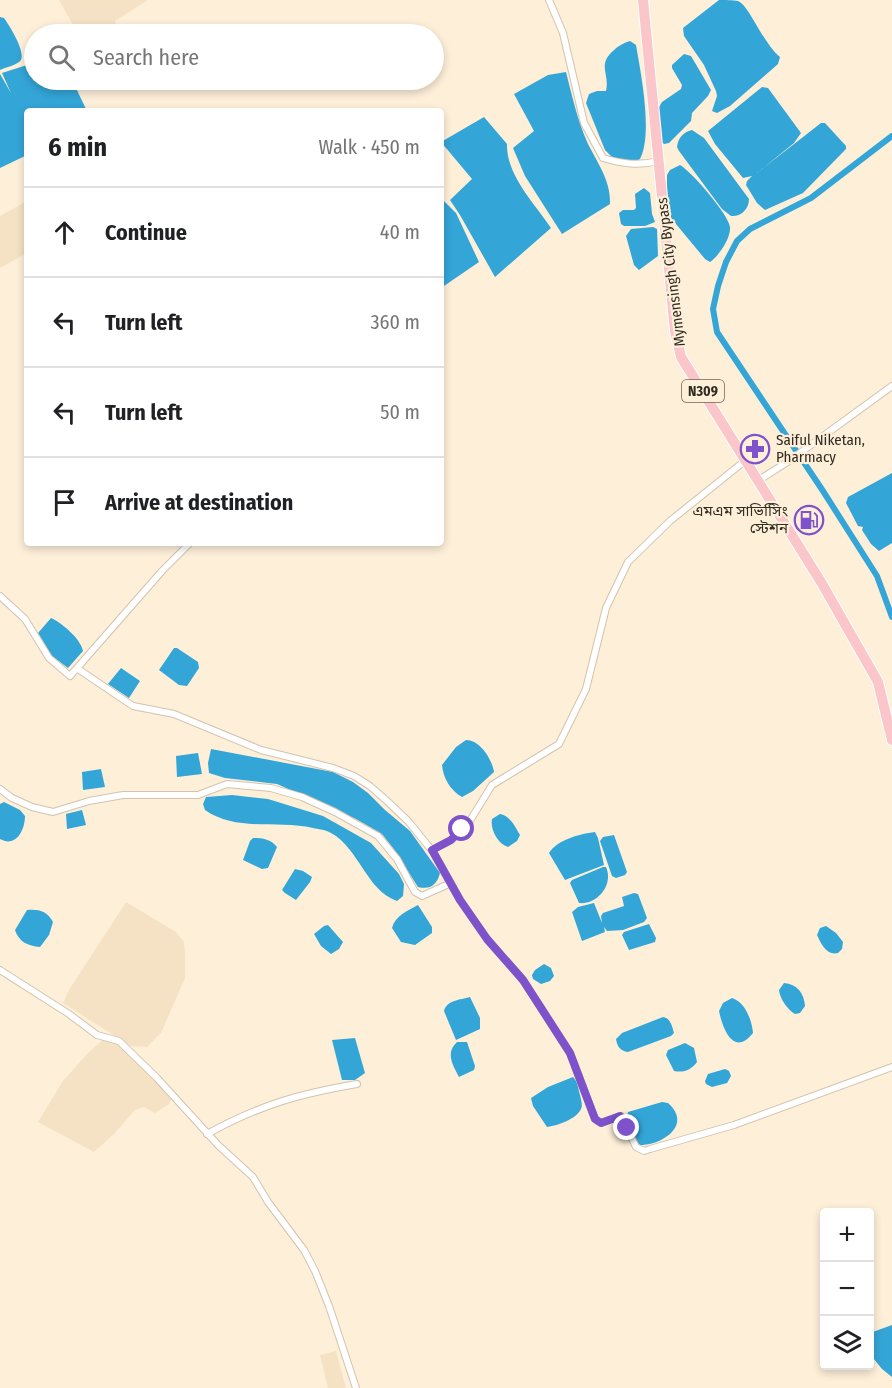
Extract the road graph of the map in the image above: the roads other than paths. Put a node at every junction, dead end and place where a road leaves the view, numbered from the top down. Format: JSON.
{"nodes":[{"id":1,"x":549,"y":0,"type":"edge"},
{"id":2,"x":643,"y":0,"type":"edge"},
{"id":3,"x":658,"y":161,"type":"junction"},
{"id":4,"x":892,"y":386,"type":"edge"},
{"id":5,"x":746,"y":460,"type":"junction"},
{"id":6,"x":759,"y":480,"type":"junction"},
{"id":7,"x":187,"y":546,"type":"edge"},
{"id":8,"x":0,"y":596,"type":"edge"},
{"id":9,"x":78,"y":669,"type":"junction"},
{"id":10,"x":892,"y":740,"type":"edge"},
{"id":11,"x":0,"y":789,"type":"edge"},
{"id":12,"x":432,"y":850,"type":"junction"},
{"id":13,"x":451,"y":883,"type":"junction"},
{"id":14,"x":0,"y":970,"type":"edge"},
{"id":15,"x":892,"y":1067,"type":"edge"},
{"id":16,"x":357,"y":1084,"type":"dead end"},
{"id":17,"x":207,"y":1134,"type":"junction"},
{"id":18,"x":356,"y":1388,"type":"edge"}],
"edges":[{"from":1,"to":3,"type":"street"},
{"from":2,"to":3,"type":"highway","name":"Mymensingh City Bypass","number":"N309"},
{"from":3,"to":5,"type":"highway","name":"Mymensingh City Bypass","number":"N309"},
{"from":4,"to":6,"type":"street"},
{"from":5,"to":6,"type":"highway","name":"Mymensingh City Bypass","number":"N309"},
{"from":5,"to":12,"type":"street"},
{"from":6,"to":10,"type":"highway","name":"Mymensingh City Bypass","number":"N309"},
{"from":7,"to":9,"type":"street"},
{"from":8,"to":9,"type":"street"},
{"from":9,"to":12,"type":"street"},
{"from":11,"to":13,"type":"street"},
{"from":12,"to":13,"type":"street"},
{"from":13,"to":15,"type":"street"},
{"from":14,"to":17,"type":"street"},
{"from":16,"to":17,"type":"street"},
{"from":17,"to":18,"type":"street"}]}
